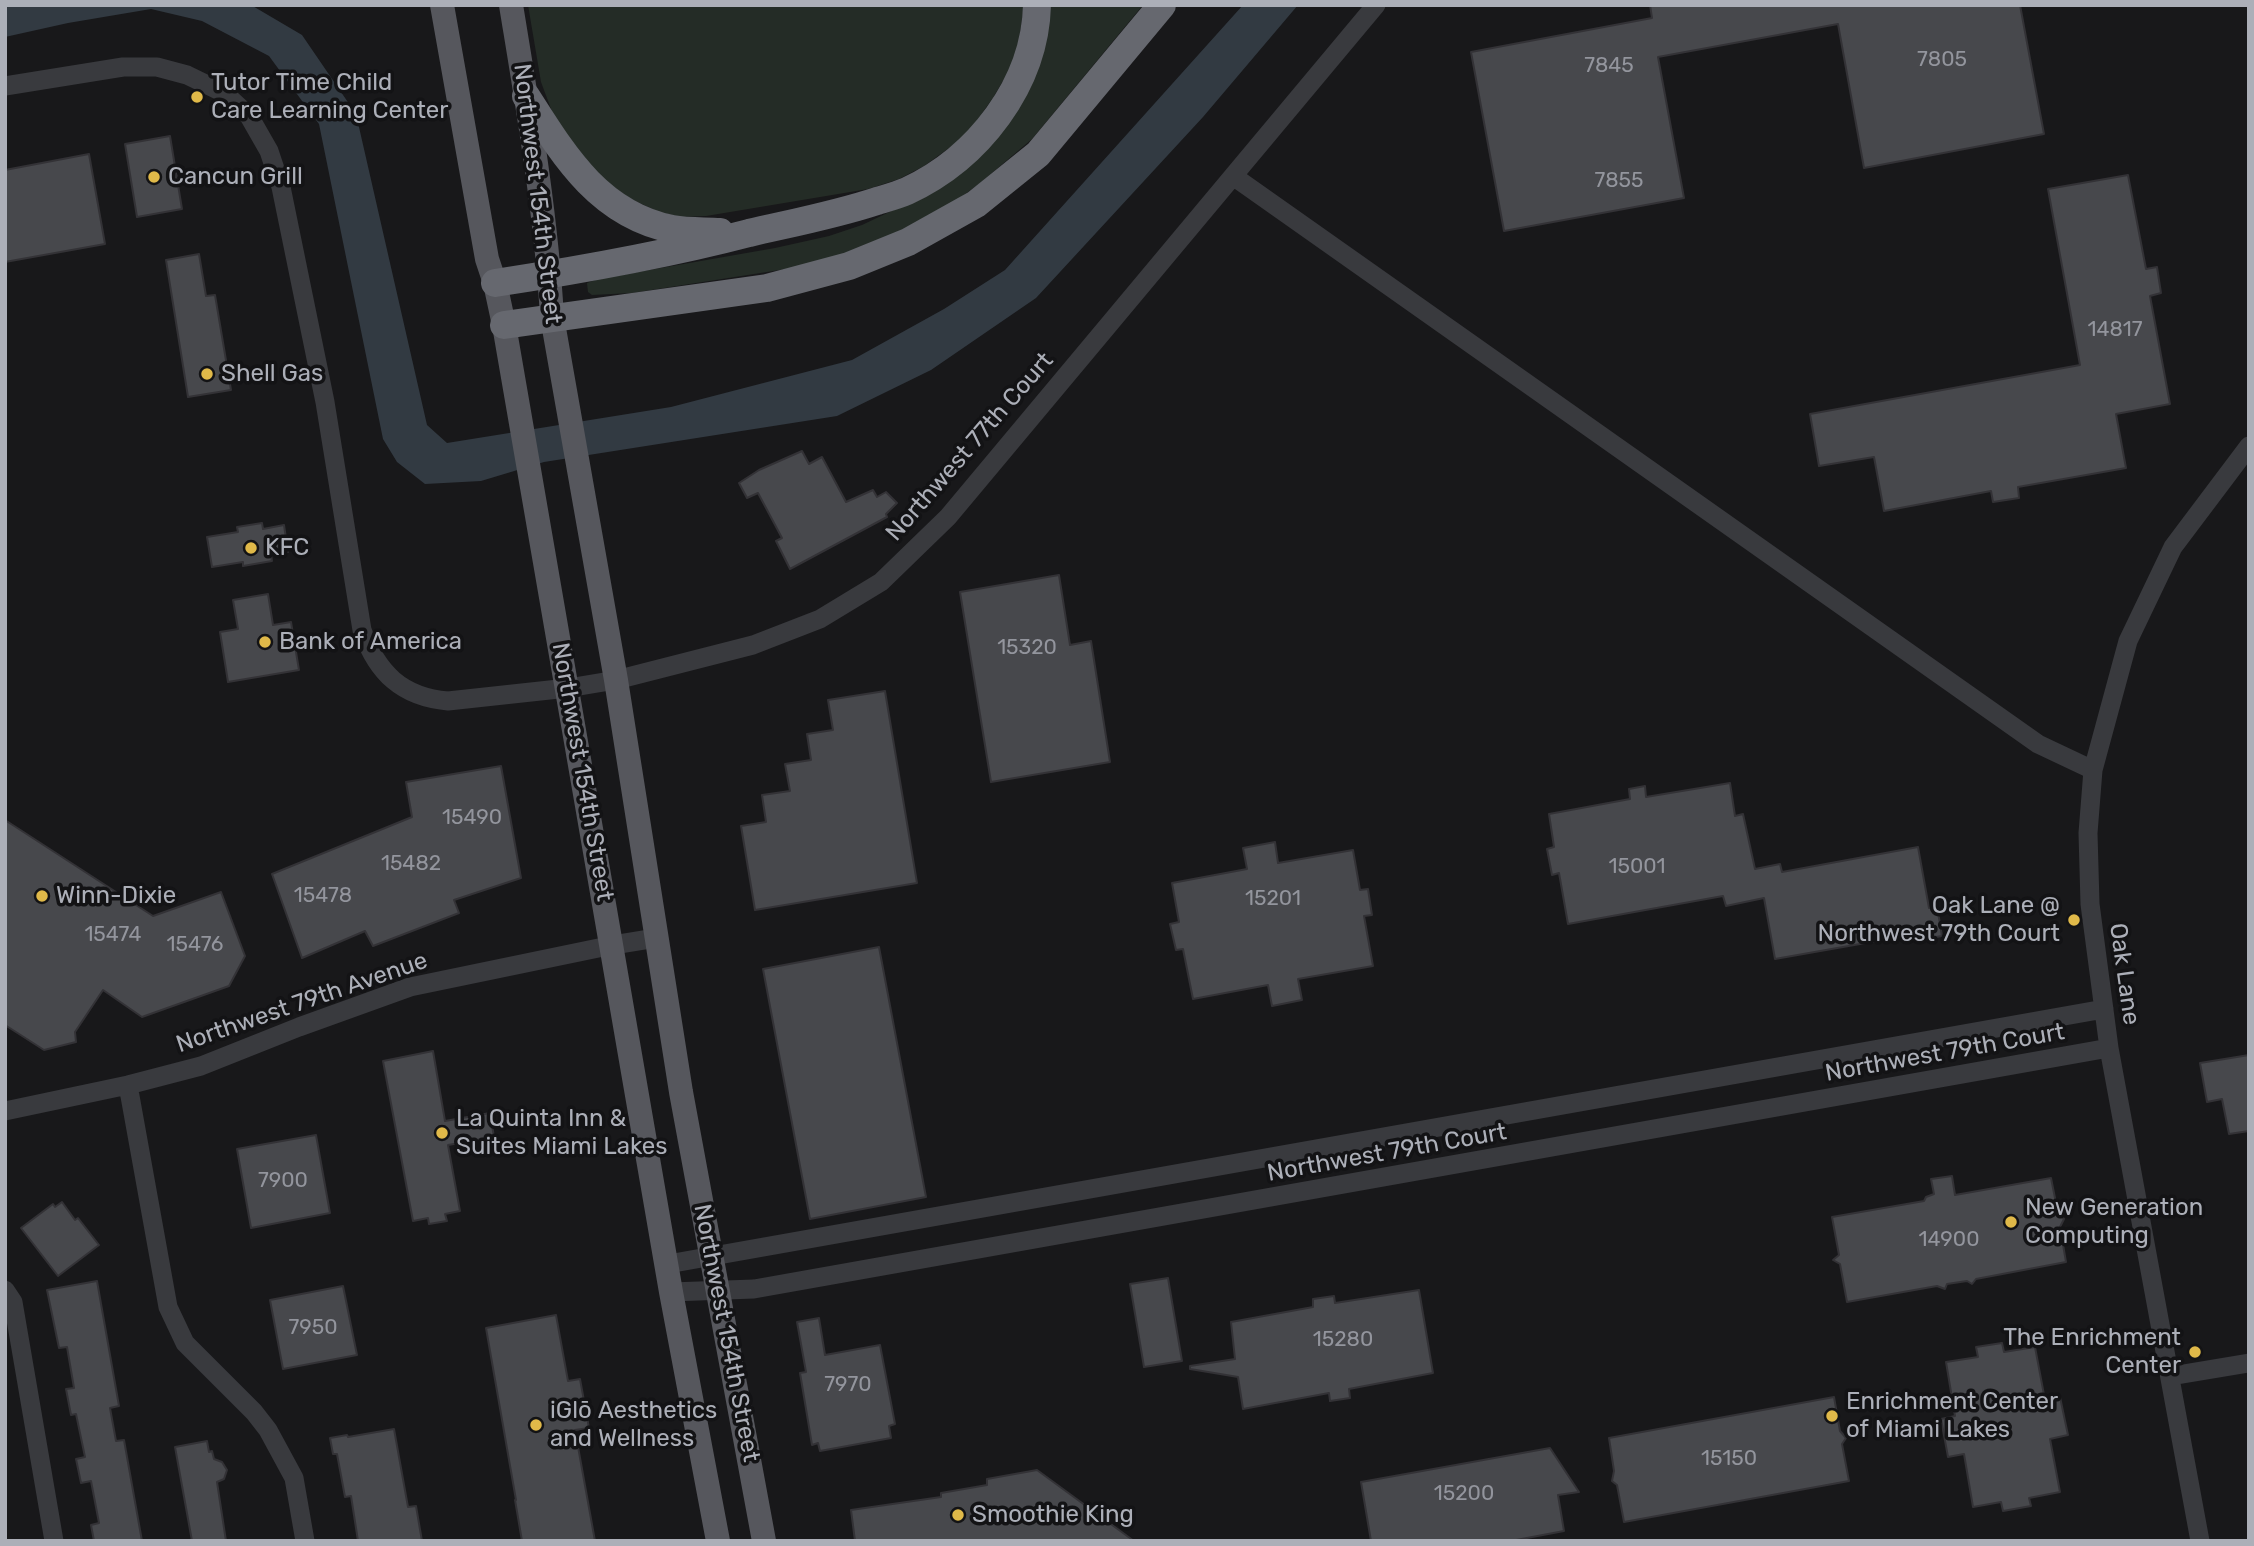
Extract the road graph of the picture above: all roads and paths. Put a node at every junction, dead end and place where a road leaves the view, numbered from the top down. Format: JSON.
{"nodes":[{"id":1,"x":442,"y":5,"type":"edge"},
{"id":2,"x":511,"y":5,"type":"edge"},
{"id":3,"x":1037,"y":5,"type":"edge"},
{"id":4,"x":1162,"y":5,"type":"edge"},
{"id":5,"x":1376,"y":5,"type":"edge"},
{"id":6,"x":5,"y":86,"type":"edge"},
{"id":7,"x":526,"y":96,"type":"junction"},
{"id":8,"x":1233,"y":176,"type":"junction"},
{"id":9,"x":751,"y":233,"type":"junction"},
{"id":10,"x":550,"y":274,"type":"junction"},
{"id":11,"x":495,"y":283,"type":"junction"},
{"id":12,"x":552,"y":317,"type":"junction"},
{"id":13,"x":504,"y":325,"type":"junction"},
{"id":14,"x":2249,"y":446,"type":"edge"},
{"id":15,"x":616,"y":680,"type":"junction"},
{"id":16,"x":568,"y":688,"type":"junction"},
{"id":17,"x":2093,"y":770,"type":"junction"},
{"id":18,"x":656,"y":938,"type":"junction"},
{"id":19,"x":613,"y":945,"type":"junction"},
{"id":20,"x":2104,"y":1009,"type":"junction"},
{"id":21,"x":2109,"y":1048,"type":"junction"},
{"id":22,"x":128,"y":1085,"type":"junction"},
{"id":23,"x":5,"y":1111,"type":"edge"},
{"id":24,"x":710,"y":1256,"type":"junction"},
{"id":25,"x":668,"y":1264,"type":"junction"},
{"id":26,"x":5,"y":1290,"type":"edge"},
{"id":27,"x":717,"y":1291,"type":"junction"},
{"id":28,"x":671,"y":1292,"type":"junction"},
{"id":29,"x":2249,"y":1363,"type":"edge"},
{"id":30,"x":2171,"y":1376,"type":"junction"},
{"id":31,"x":54,"y":1541,"type":"edge"},
{"id":32,"x":305,"y":1541,"type":"edge"},
{"id":33,"x":718,"y":1541,"type":"edge"},
{"id":34,"x":764,"y":1541,"type":"edge"},
{"id":35,"x":2200,"y":1541,"type":"edge"}],
"edges":[{"from":1,"to":11,"type":"main road","name":"Northwest 154th Street"},
{"from":2,"to":7,"type":"main road","name":"Northwest 154th Street"},
{"from":3,"to":9,"type":"highway"},
{"from":4,"to":12,"type":"highway"},
{"from":5,"to":8,"type":"street","name":"Northwest 77th Court"},
{"from":6,"to":16,"type":"street","name":"Northwest 77th Court"},
{"from":7,"to":9,"type":"highway"},
{"from":7,"to":10,"type":"main road","name":"Northwest 154th Street"},
{"from":8,"to":15,"type":"street","name":"Northwest 77th Court"},
{"from":8,"to":17,"type":"street"},
{"from":9,"to":10,"type":"highway"},
{"from":10,"to":11,"type":"highway"},
{"from":10,"to":12,"type":"main road","name":"Northwest 154th Street"},
{"from":11,"to":13,"type":"main road","name":"Northwest 154th Street"},
{"from":12,"to":13,"type":"highway"},
{"from":12,"to":15,"type":"main road","name":"Northwest 154th Street"},
{"from":13,"to":16,"type":"main road","name":"Northwest 154th Street"},
{"from":14,"to":17,"type":"street","name":"Oak Lane"},
{"from":15,"to":16,"type":"street","name":"Northwest 77th Court"},
{"from":15,"to":18,"type":"main road","name":"Northwest 154th Street"},
{"from":16,"to":19,"type":"main road","name":"Northwest 154th Street"},
{"from":17,"to":20,"type":"street","name":"Oak Lane"},
{"from":18,"to":19,"type":"street","name":"Northwest 79th Avenue"},
{"from":18,"to":24,"type":"main road","name":"Northwest 154th Street"},
{"from":19,"to":22,"type":"street","name":"Northwest 79th Avenue"},
{"from":19,"to":25,"type":"main road","name":"Northwest 154th Street"},
{"from":20,"to":21,"type":"street","name":"Oak Lane"},
{"from":20,"to":24,"type":"street","name":"Northwest 79th Court"},
{"from":21,"to":27,"type":"street","name":"Northwest 79th Court"},
{"from":21,"to":30,"type":"street","name":"Oak Lane"},
{"from":22,"to":23,"type":"street","name":"Northwest 79th Avenue"},
{"from":22,"to":32,"type":"street"},
{"from":24,"to":25,"type":"street","name":"Northwest 79th Court"},
{"from":24,"to":27,"type":"main road","name":"Northwest 154th Street"},
{"from":25,"to":28,"type":"main road","name":"Northwest 154th Street"},
{"from":26,"to":31,"type":"street"},
{"from":27,"to":28,"type":"street","name":"Northwest 79th Court"},
{"from":27,"to":34,"type":"main road","name":"Northwest 154th Street"},
{"from":28,"to":33,"type":"main road","name":"Northwest 154th Street"},
{"from":29,"to":30,"type":"street"},
{"from":30,"to":35,"type":"street","name":"Oak Lane"}]}
